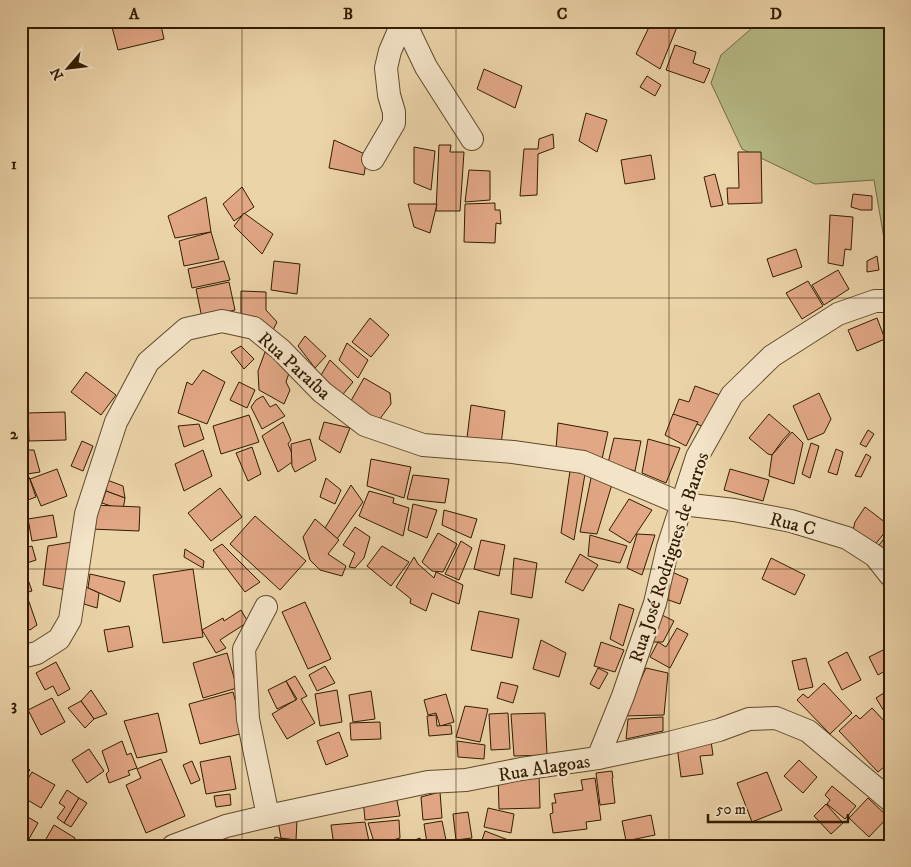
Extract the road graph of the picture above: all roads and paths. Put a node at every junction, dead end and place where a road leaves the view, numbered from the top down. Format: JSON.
{"nodes":[{"id":1,"x":404,"y":21,"type":"edge"},
{"id":2,"x":472,"y":139,"type":"dead end"},
{"id":3,"x":373,"y":159,"type":"dead end"},
{"id":4,"x":890,"y":301,"type":"edge"},
{"id":5,"x":682,"y":504,"type":"junction"},
{"id":6,"x":890,"y":575,"type":"edge"},
{"id":7,"x":266,"y":607,"type":"dead end"},
{"id":8,"x":21,"y":657,"type":"edge"},
{"id":9,"x":598,"y":758,"type":"junction"},
{"id":10,"x":890,"y":800,"type":"edge"},
{"id":11,"x":268,"y":816,"type":"junction"},
{"id":12,"x":173,"y":846,"type":"edge"}],
"edges":[{"from":1,"to":2,"type":"street"},
{"from":1,"to":3,"type":"street"},
{"from":4,"to":5,"type":"street","name":"Rua José Rodrigues de Barros"},
{"from":5,"to":6,"type":"street","name":"Rua C"},
{"from":5,"to":8,"type":"street","name":"Rua Paraíba"},
{"from":5,"to":9,"type":"street","name":"Rua José Rodrigues de Barros"},
{"from":7,"to":11,"type":"street"},
{"from":9,"to":10,"type":"street","name":"Rua Alagoas"},
{"from":9,"to":11,"type":"street","name":"Rua Alagoas"},
{"from":11,"to":12,"type":"street","name":"Rua Alagoas"}]}
